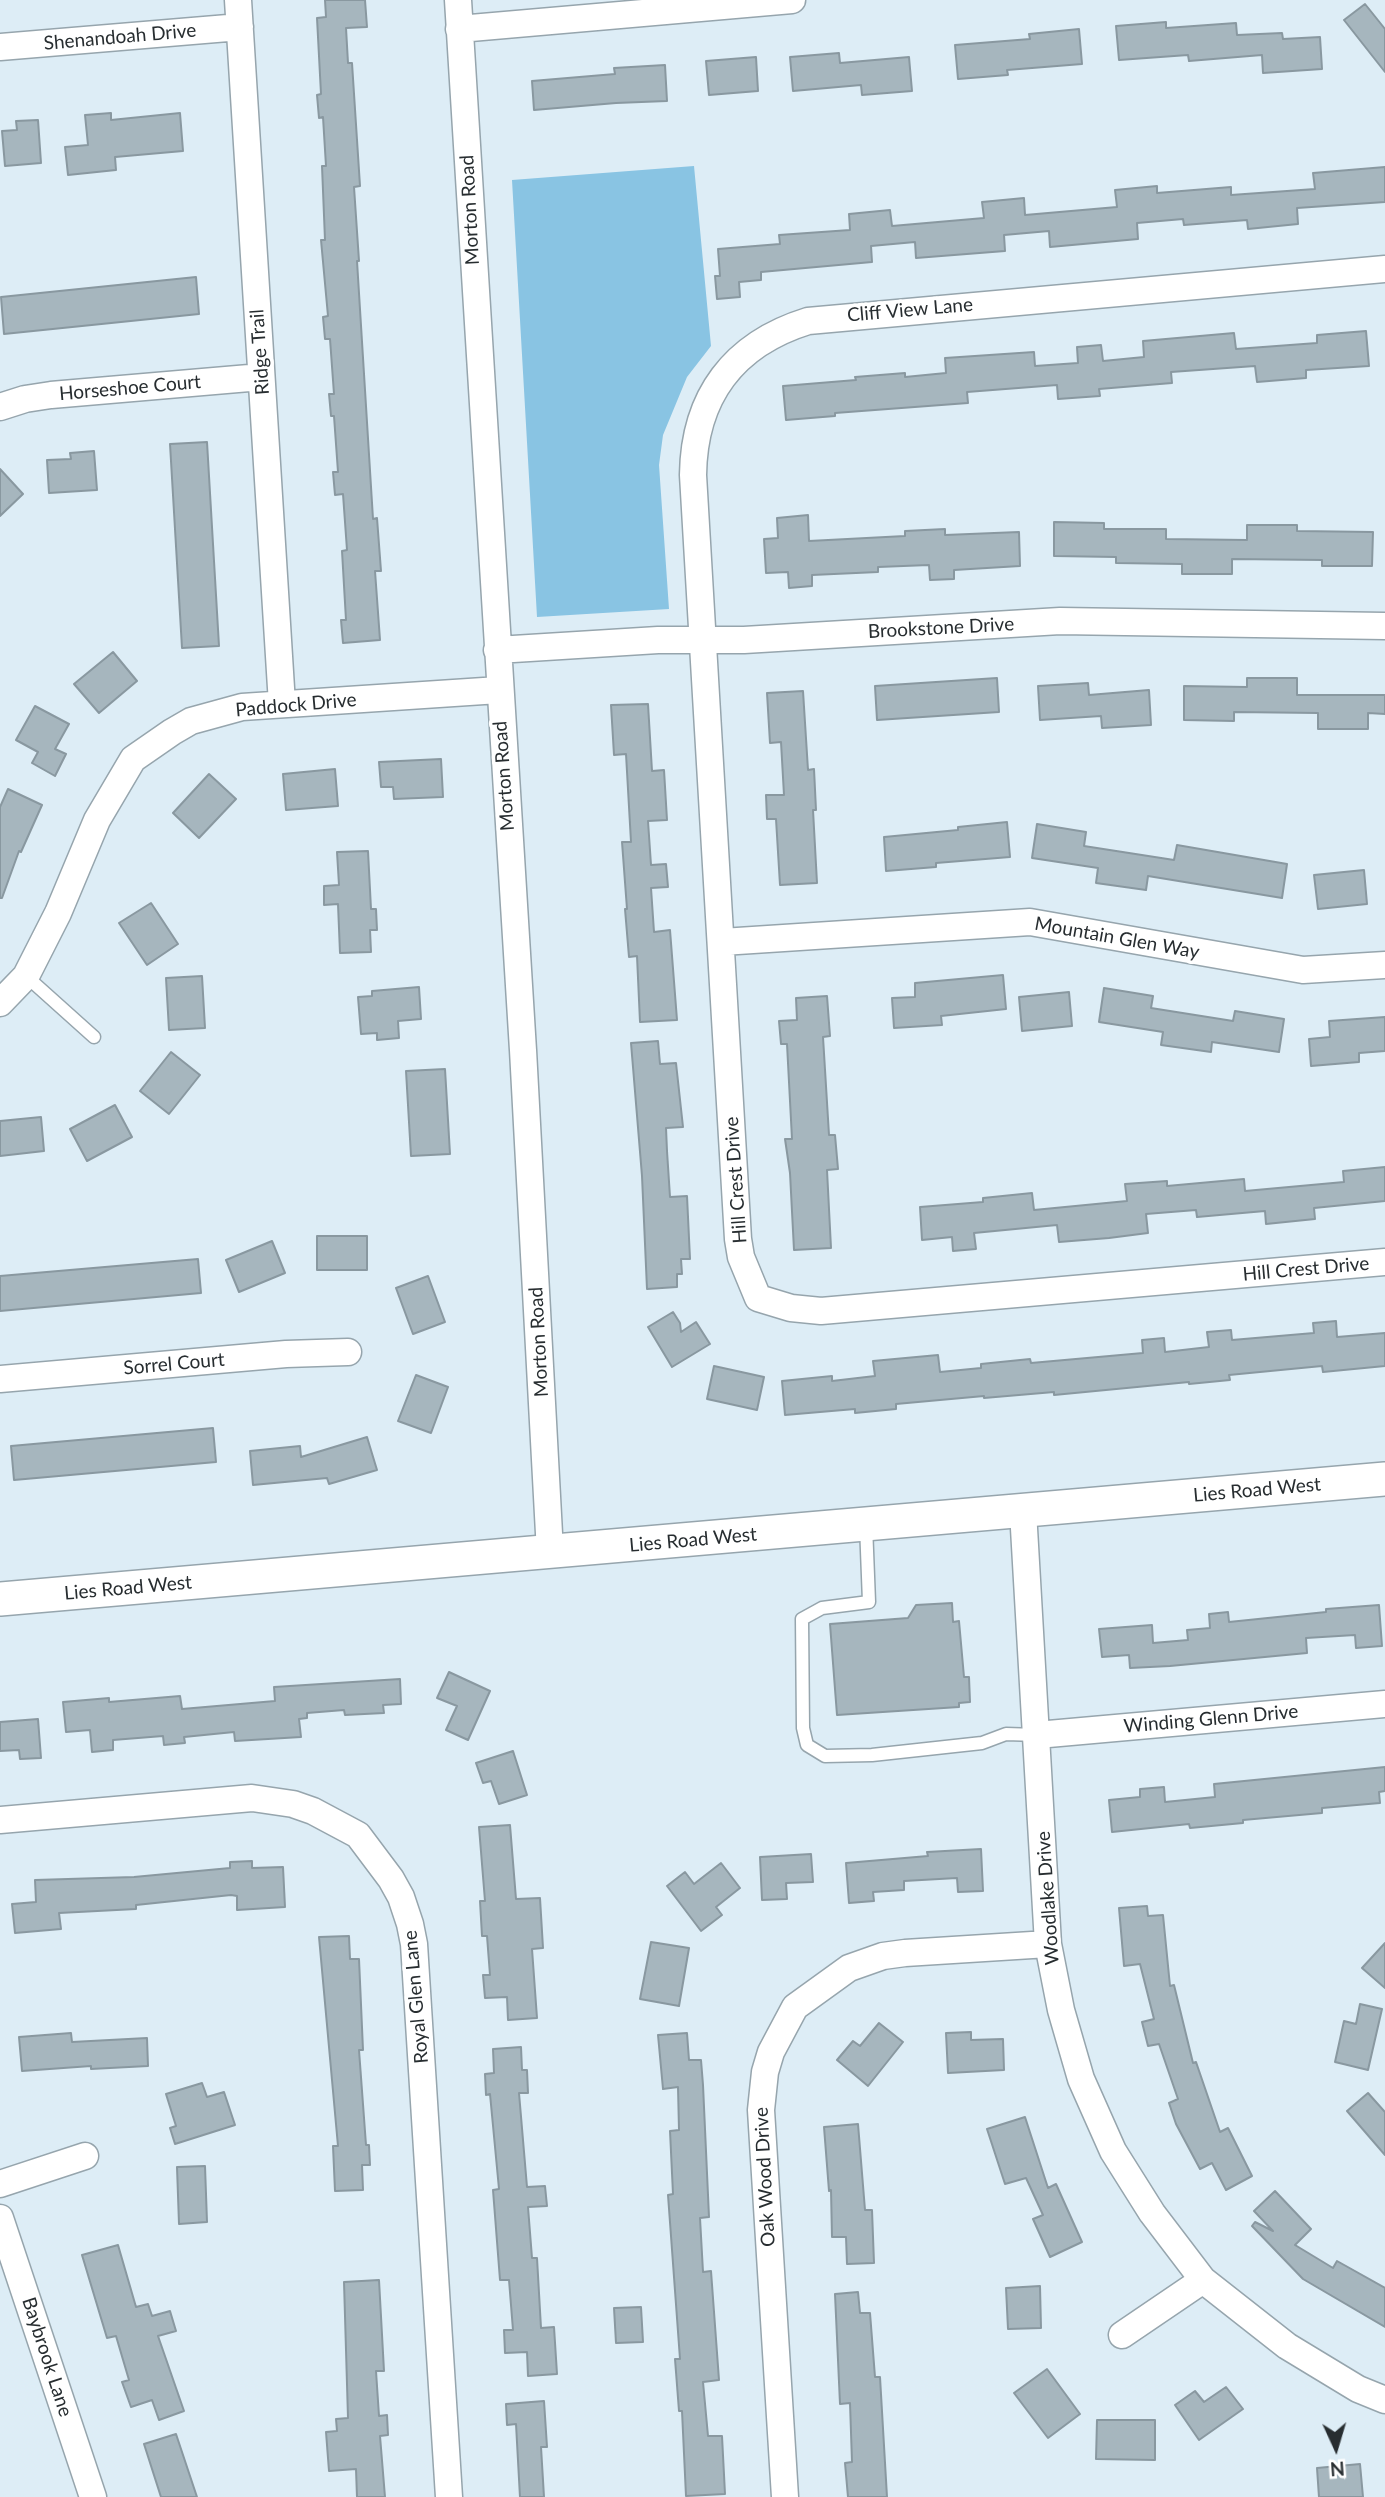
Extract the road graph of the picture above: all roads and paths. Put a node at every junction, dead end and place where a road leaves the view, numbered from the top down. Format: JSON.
{"nodes":[{"id":1,"x":238,"y":0,"type":"edge"},
{"id":2,"x":458,"y":0,"type":"edge"},
{"id":3,"x":792,"y":0,"type":"edge"},
{"id":4,"x":654,"y":6,"type":"edge"},
{"id":5,"x":240,"y":27,"type":"junction"},
{"id":6,"x":459,"y":29,"type":"junction"},
{"id":7,"x":0,"y":47,"type":"edge"},
{"id":8,"x":1385,"y":269,"type":"edge"},
{"id":9,"x":261,"y":376,"type":"junction"},
{"id":10,"x":0,"y":407,"type":"edge"},
{"id":11,"x":1385,"y":626,"type":"edge"},
{"id":12,"x":703,"y":640,"type":"junction"},
{"id":13,"x":497,"y":650,"type":"junction"},
{"id":14,"x":499,"y":690,"type":"junction"},
{"id":15,"x":282,"y":704,"type":"junction"},
{"id":16,"x":722,"y":942,"type":"junction"},
{"id":17,"x":1385,"y":965,"type":"edge"},
{"id":18,"x":26,"y":976,"type":"junction"},
{"id":19,"x":0,"y":1003,"type":"edge"},
{"id":20,"x":94,"y":1037,"type":"dead end"},
{"id":21,"x":1385,"y":1262,"type":"edge"},
{"id":22,"x":348,"y":1352,"type":"dead end"},
{"id":23,"x":0,"y":1379,"type":"edge"},
{"id":24,"x":1385,"y":1479,"type":"edge"},
{"id":25,"x":1023,"y":1511,"type":"junction"},
{"id":26,"x":866,"y":1525,"type":"junction"},
{"id":27,"x":550,"y":1552,"type":"junction"},
{"id":28,"x":0,"y":1599,"type":"edge"},
{"id":29,"x":1385,"y":1704,"type":"edge"},
{"id":30,"x":1037,"y":1735,"type":"junction"},
{"id":31,"x":0,"y":1820,"type":"edge"},
{"id":32,"x":1048,"y":1944,"type":"junction"},
{"id":33,"x":85,"y":2157,"type":"dead end"},
{"id":34,"x":0,"y":2184,"type":"edge"},
{"id":35,"x":0,"y":2218,"type":"edge"},
{"id":36,"x":1203,"y":2280,"type":"junction"},
{"id":37,"x":11,"y":2283,"type":"edge"},
{"id":38,"x":1122,"y":2335,"type":"dead end"},
{"id":39,"x":1385,"y":2400,"type":"edge"},
{"id":40,"x":93,"y":2497,"type":"edge"},
{"id":41,"x":449,"y":2497,"type":"edge"},
{"id":42,"x":785,"y":2497,"type":"edge"}],
"edges":[{"from":1,"to":5,"type":"street","name":"Ridge Trail"},
{"from":2,"to":6,"type":"street","name":"Morton Road"},
{"from":3,"to":4,"type":"street"},
{"from":4,"to":6,"type":"street"},
{"from":5,"to":7,"type":"street","name":"Shenandoah Drive"},
{"from":5,"to":9,"type":"street","name":"Ridge Trail"},
{"from":6,"to":13,"type":"street","name":"Morton Road"},
{"from":8,"to":12,"type":"street","name":"Cliff View Lane"},
{"from":9,"to":10,"type":"street","name":"Horseshoe Court"},
{"from":9,"to":15,"type":"street","name":"Ridge Trail"},
{"from":11,"to":12,"type":"street","name":"Brookstone Drive"},
{"from":12,"to":13,"type":"street","name":"Brookstone Drive"},
{"from":12,"to":16,"type":"street","name":"Hill Crest Drive"},
{"from":13,"to":14,"type":"street","name":"Morton Road"},
{"from":14,"to":15,"type":"street","name":"Paddock Drive"},
{"from":14,"to":27,"type":"street","name":"Morton Road"},
{"from":15,"to":18,"type":"street","name":"Paddock Drive"},
{"from":16,"to":17,"type":"street","name":"Mountain Glen Way"},
{"from":16,"to":21,"type":"street","name":"Hill Crest Drive"},
{"from":18,"to":19,"type":"street","name":"Paddock Drive"},
{"from":18,"to":20,"type":"lane"},
{"from":22,"to":23,"type":"street","name":"Sorrel Court"},
{"from":24,"to":25,"type":"street","name":"Lies Road West"},
{"from":25,"to":26,"type":"street","name":"Lies Road West"},
{"from":25,"to":30,"type":"street","name":"Woodlake Drive"},
{"from":26,"to":27,"type":"street","name":"Lies Road West"},
{"from":26,"to":30,"type":"lane"},
{"from":27,"to":28,"type":"street","name":"Lies Road West"},
{"from":29,"to":30,"type":"street","name":"Winding Glenn Drive"},
{"from":30,"to":32,"type":"street","name":"Woodlake Drive"},
{"from":31,"to":41,"type":"street","name":"Royal Glen Lane"},
{"from":32,"to":36,"type":"street","name":"Woodlake Drive"},
{"from":32,"to":42,"type":"street","name":"Oak Wood Drive"},
{"from":33,"to":34,"type":"street"},
{"from":35,"to":37,"type":"street","name":"Baybrook Lane"},
{"from":36,"to":38,"type":"street"},
{"from":36,"to":39,"type":"street","name":"Woodlake Drive"},
{"from":37,"to":40,"type":"street","name":"Baybrook Lane"}]}
